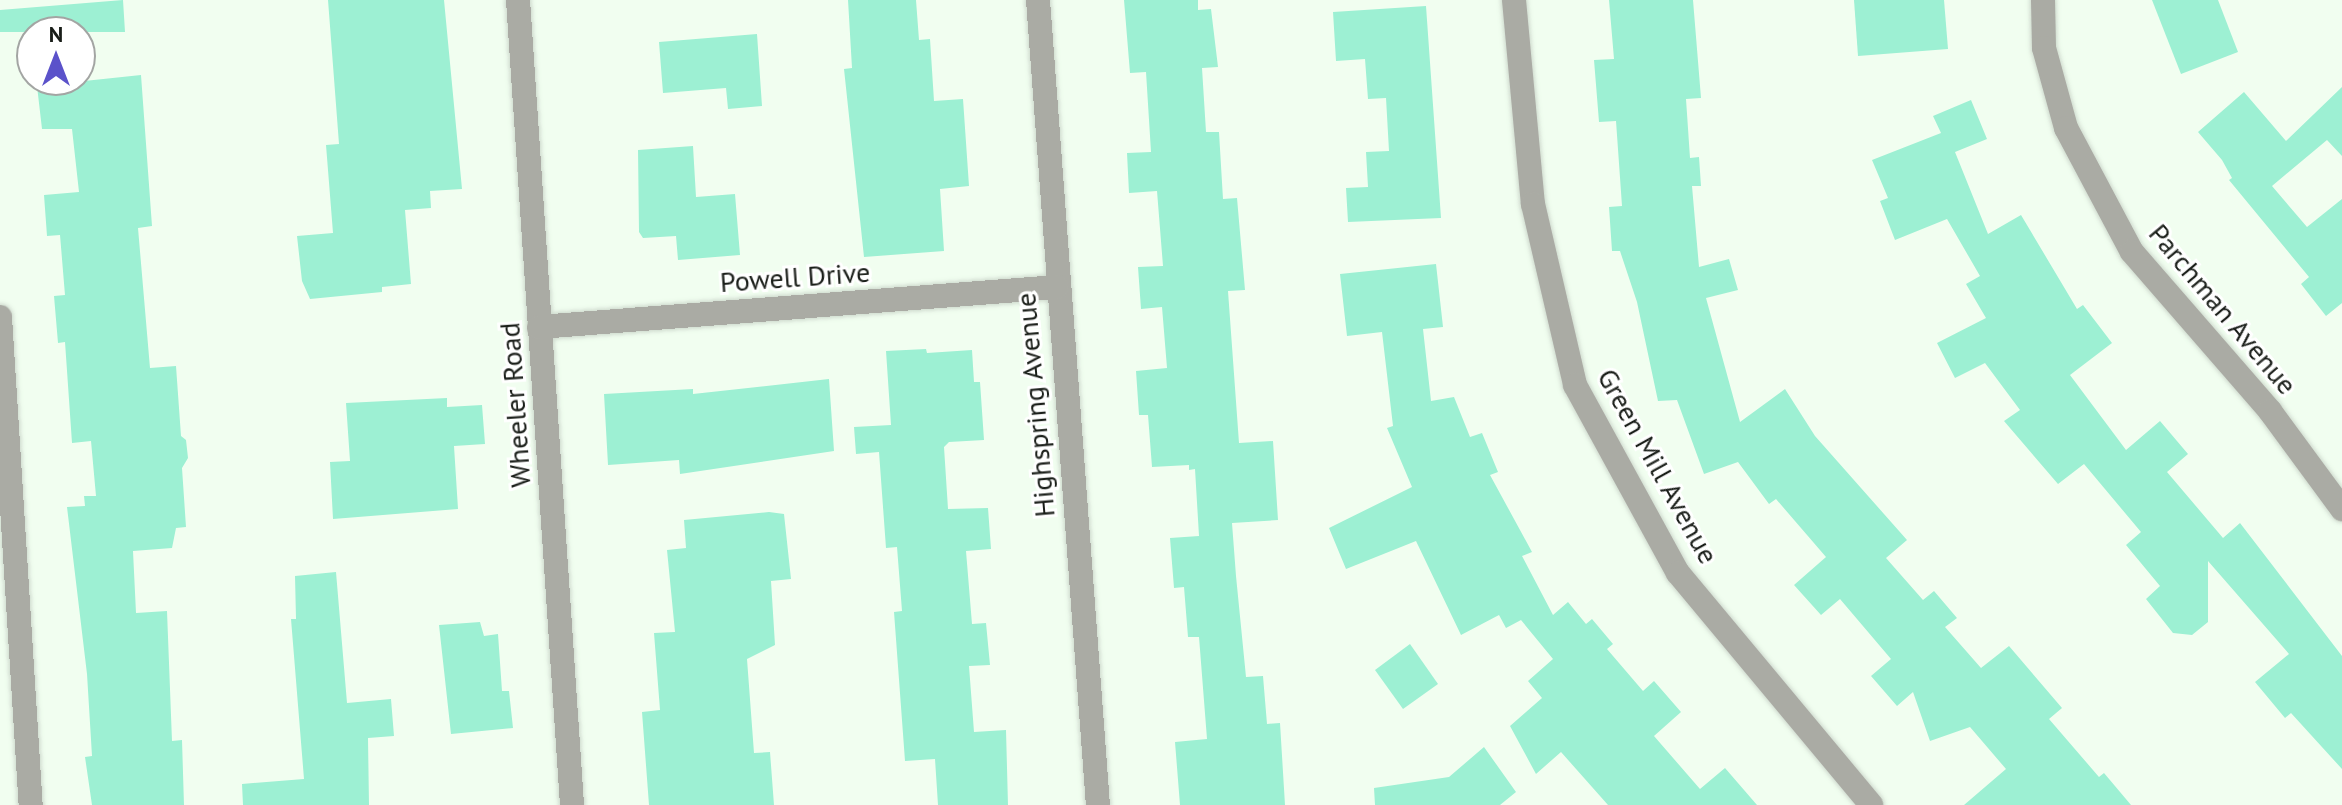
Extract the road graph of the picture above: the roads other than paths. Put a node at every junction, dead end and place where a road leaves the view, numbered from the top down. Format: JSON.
{"nodes":[{"id":1,"x":518,"y":0,"type":"edge"},
{"id":2,"x":1038,"y":0,"type":"edge"},
{"id":3,"x":1514,"y":0,"type":"edge"},
{"id":4,"x":2043,"y":0,"type":"edge"},
{"id":5,"x":1056,"y":287,"type":"junction"},
{"id":6,"x":0,"y":317,"type":"edge"},
{"id":7,"x":539,"y":327,"type":"junction"},
{"id":8,"x":2,"y":372,"type":"edge"},
{"id":9,"x":2342,"y":509,"type":"edge"},
{"id":10,"x":31,"y":805,"type":"edge"},
{"id":11,"x":572,"y":805,"type":"edge"},
{"id":12,"x":1098,"y":805,"type":"edge"},
{"id":13,"x":1871,"y":805,"type":"edge"}],
"edges":[{"from":1,"to":7,"type":"street","name":"Wheeler Road"},
{"from":2,"to":5,"type":"street","name":"Highspring Avenue"},
{"from":3,"to":13,"type":"street","name":"Green Mill Avenue"},
{"from":4,"to":9,"type":"street","name":"Parchman Avenue"},
{"from":5,"to":7,"type":"street","name":"Powell Drive"},
{"from":5,"to":12,"type":"street","name":"Highspring Avenue"},
{"from":6,"to":8,"type":"street"},
{"from":7,"to":11,"type":"street","name":"Wheeler Road"},
{"from":8,"to":10,"type":"street"}]}
